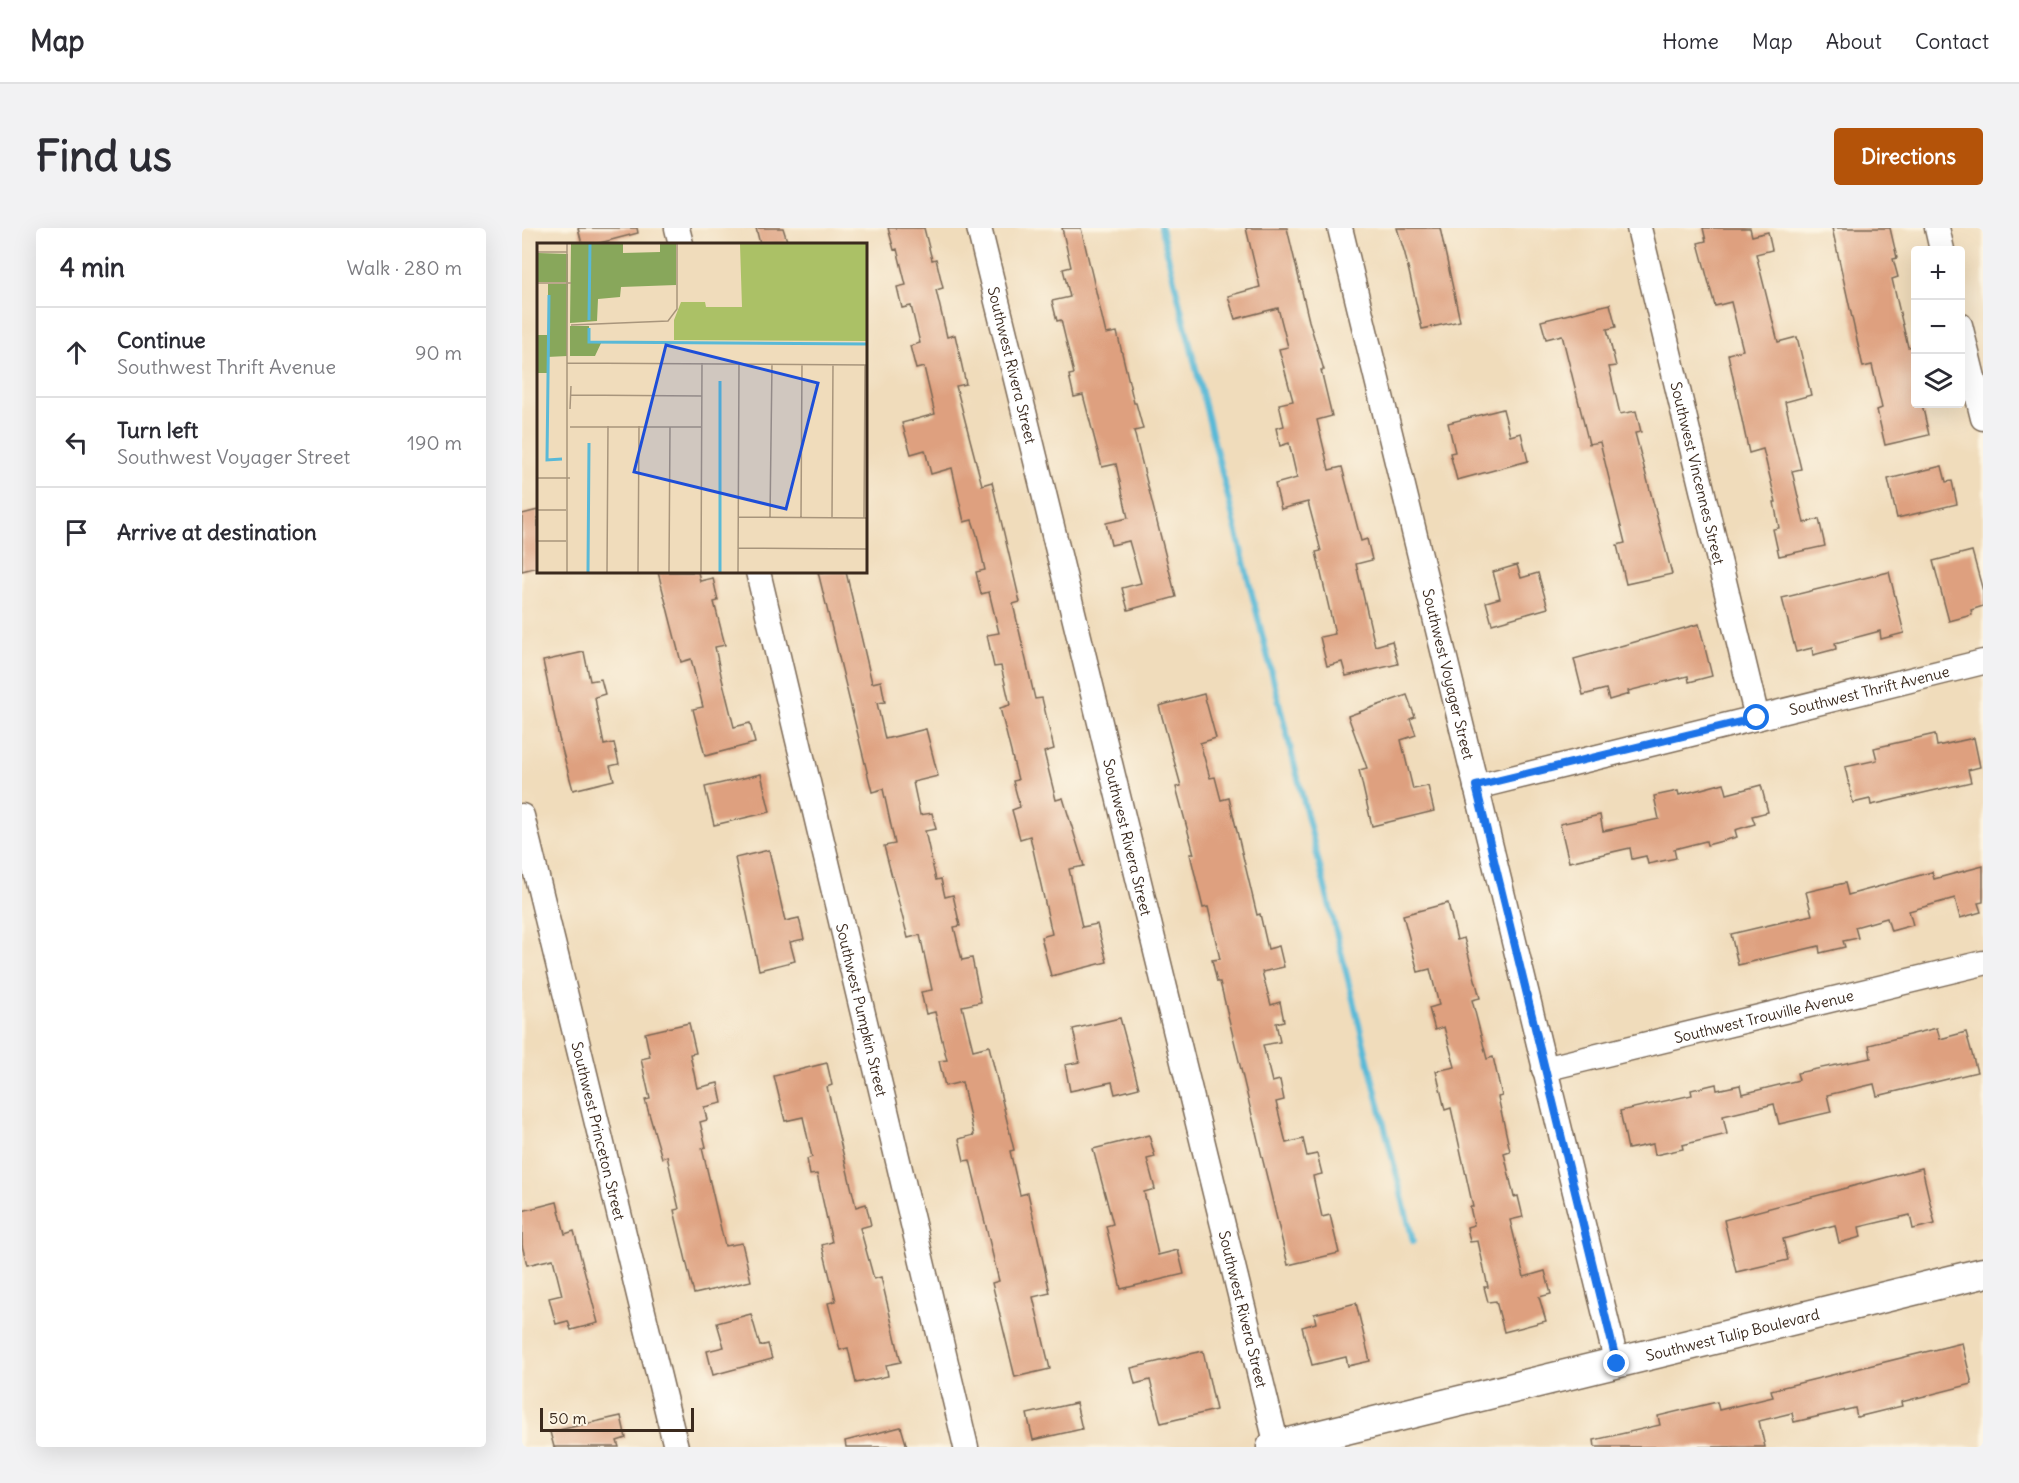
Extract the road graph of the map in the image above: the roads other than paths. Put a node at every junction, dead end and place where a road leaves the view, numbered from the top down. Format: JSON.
{"nodes":[{"id":1,"x":677,"y":228,"type":"edge"},
{"id":2,"x":979,"y":228,"type":"edge"},
{"id":3,"x":1340,"y":228,"type":"edge"},
{"id":4,"x":1639,"y":228,"type":"edge"},
{"id":5,"x":1937,"y":228,"type":"edge"},
{"id":6,"x":681,"y":243,"type":"edge"},
{"id":7,"x":1941,"y":246,"type":"edge"},
{"id":8,"x":1965,"y":345,"type":"edge"},
{"id":9,"x":1983,"y":418,"type":"edge"},
{"id":10,"x":759,"y":573,"type":"edge"},
{"id":11,"x":1983,"y":663,"type":"edge"},
{"id":12,"x":1757,"y":718,"type":"junction"},
{"id":13,"x":1476,"y":786,"type":"junction"},
{"id":14,"x":522,"y":816,"type":"edge"},
{"id":15,"x":1983,"y":963,"type":"edge"},
{"id":16,"x":1544,"y":1069,"type":"junction"},
{"id":17,"x":1983,"y":1273,"type":"edge"},
{"id":18,"x":1617,"y":1364,"type":"junction"},
{"id":19,"x":1275,"y":1446,"type":"edge"},
{"id":20,"x":676,"y":1447,"type":"edge"},
{"id":21,"x":966,"y":1447,"type":"edge"}],
"edges":[{"from":1,"to":6,"type":"street"},
{"from":2,"to":19,"type":"street","name":"Southwest Rivera Street"},
{"from":3,"to":13,"type":"street","name":"Southwest Voyager Street"},
{"from":4,"to":12,"type":"street","name":"Southwest Vincennes Street"},
{"from":5,"to":7,"type":"street"},
{"from":8,"to":9,"type":"street"},
{"from":10,"to":21,"type":"street","name":"Southwest Pumpkin Street"},
{"from":11,"to":12,"type":"street","name":"Southwest Thrift Avenue"},
{"from":12,"to":13,"type":"street","name":"Southwest Thrift Avenue"},
{"from":13,"to":16,"type":"street","name":"Southwest Voyager Street"},
{"from":14,"to":20,"type":"street","name":"Southwest Princeton Street"},
{"from":15,"to":16,"type":"street","name":"Southwest Trouville Avenue"},
{"from":16,"to":18,"type":"street","name":"Southwest Voyager Street"},
{"from":17,"to":18,"type":"street","name":"Southwest Tulip Boulevard"},
{"from":18,"to":19,"type":"street","name":"Southwest Tulip Boulevard"}]}
